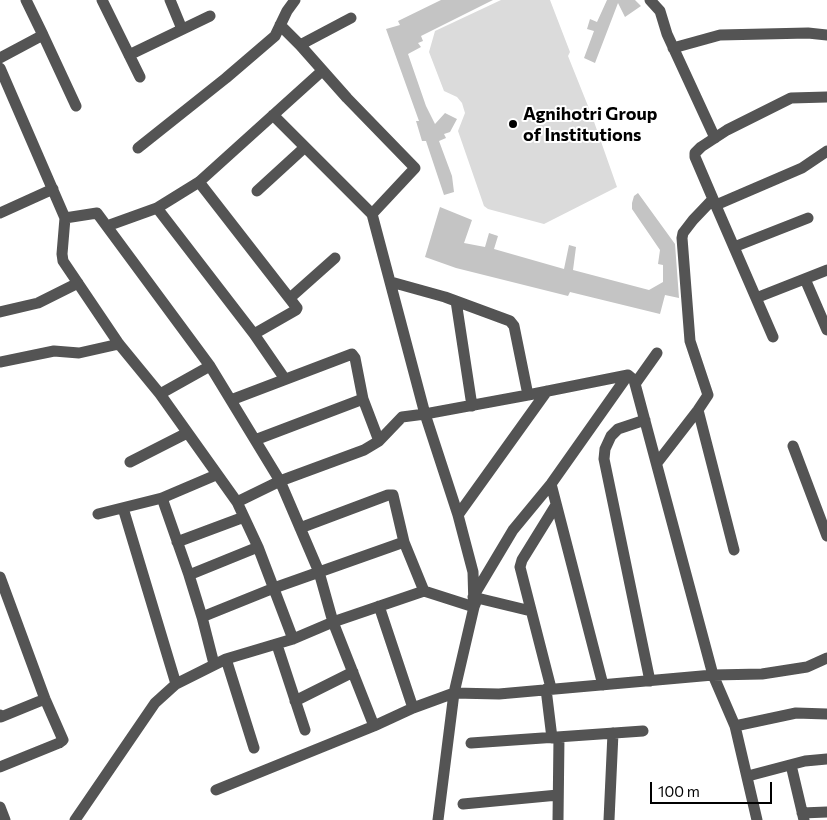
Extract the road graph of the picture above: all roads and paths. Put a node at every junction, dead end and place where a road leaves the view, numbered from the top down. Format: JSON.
{"nodes":[{"id":1,"x":26,"y":0,"type":"edge"},
{"id":2,"x":102,"y":0,"type":"edge"},
{"id":3,"x":170,"y":0,"type":"edge"},
{"id":4,"x":650,"y":0,"type":"edge"},
{"id":5,"x":292,"y":2,"type":"edge"},
{"id":6,"x":210,"y":16,"type":"dead end"},
{"id":7,"x":351,"y":18,"type":"dead end"},
{"id":8,"x":280,"y":25,"type":"junction"},
{"id":9,"x":182,"y":29,"type":"junction"},
{"id":10,"x":43,"y":35,"type":"junction"},
{"id":11,"x":827,"y":35,"type":"edge"},
{"id":12,"x":300,"y":45,"type":"junction"},
{"id":13,"x":674,"y":48,"type":"junction"},
{"id":14,"x":129,"y":55,"type":"junction"},
{"id":15,"x":0,"y":58,"type":"edge"},
{"id":16,"x":0,"y":68,"type":"edge"},
{"id":17,"x":322,"y":71,"type":"junction"},
{"id":18,"x":140,"y":77,"type":"dead end"},
{"id":19,"x":827,"y":98,"type":"edge"},
{"id":20,"x":76,"y":106,"type":"dead end"},
{"id":21,"x":273,"y":115,"type":"junction"},
{"id":22,"x":715,"y":138,"type":"junction"},
{"id":23,"x":138,"y":148,"type":"dead end"},
{"id":24,"x":304,"y":148,"type":"junction"},
{"id":25,"x":827,"y":151,"type":"edge"},
{"id":26,"x":198,"y":182,"type":"junction"},
{"id":27,"x":53,"y":189,"type":"junction"},
{"id":28,"x":257,"y":191,"type":"dead end"},
{"id":29,"x":714,"y":202,"type":"junction"},
{"id":30,"x":157,"y":208,"type":"junction"},
{"id":31,"x":0,"y":213,"type":"edge"},
{"id":32,"x":372,"y":214,"type":"junction"},
{"id":33,"x":65,"y":218,"type":"junction"},
{"id":34,"x":808,"y":218,"type":"dead end"},
{"id":35,"x":107,"y":226,"type":"junction"},
{"id":36,"x":734,"y":247,"type":"junction"},
{"id":37,"x":335,"y":258,"type":"dead end"},
{"id":38,"x":827,"y":270,"type":"edge"},
{"id":39,"x":805,"y":279,"type":"junction"},
{"id":40,"x":391,"y":282,"type":"junction"},
{"id":41,"x":78,"y":283,"type":"junction"},
{"id":42,"x":290,"y":298,"type":"junction"},
{"id":43,"x":756,"y":298,"type":"junction"},
{"id":44,"x":456,"y":301,"type":"junction"},
{"id":45,"x":0,"y":312,"type":"edge"},
{"id":46,"x":827,"y":330,"type":"edge"},
{"id":47,"x":254,"y":334,"type":"junction"},
{"id":48,"x":773,"y":337,"type":"dead end"},
{"id":49,"x":119,"y":344,"type":"junction"},
{"id":50,"x":657,"y":353,"type":"dead end"},
{"id":51,"x":0,"y":362,"type":"edge"},
{"id":52,"x":210,"y":366,"type":"junction"},
{"id":53,"x":285,"y":379,"type":"junction"},
{"id":54,"x":632,"y":380,"type":"junction"},
{"id":55,"x":546,"y":391,"type":"junction"},
{"id":56,"x":160,"y":394,"type":"junction"},
{"id":57,"x":528,"y":395,"type":"junction"},
{"id":58,"x":363,"y":399,"type":"junction"},
{"id":59,"x":231,"y":400,"type":"junction"},
{"id":60,"x":472,"y":406,"type":"junction"},
{"id":61,"x":698,"y":410,"type":"junction"},
{"id":62,"x":425,"y":414,"type":"junction"},
{"id":63,"x":645,"y":420,"type":"junction"},
{"id":64,"x":187,"y":433,"type":"junction"},
{"id":65,"x":254,"y":440,"type":"junction"},
{"id":66,"x":378,"y":441,"type":"junction"},
{"id":67,"x":793,"y":446,"type":"dead end"},
{"id":68,"x":130,"y":462,"type":"dead end"},
{"id":69,"x":657,"y":463,"type":"junction"},
{"id":70,"x":216,"y":475,"type":"junction"},
{"id":71,"x":280,"y":481,"type":"junction"},
{"id":72,"x":551,"y":486,"type":"junction"},
{"id":73,"x":162,"y":498,"type":"junction"},
{"id":74,"x":236,"y":502,"type":"junction"},
{"id":75,"x":556,"y":503,"type":"junction"},
{"id":76,"x":123,"y":508,"type":"junction"},
{"id":77,"x":98,"y":514,"type":"dead end"},
{"id":78,"x":458,"y":515,"type":"junction"},
{"id":79,"x":244,"y":517,"type":"junction"},
{"id":80,"x":300,"y":528,"type":"junction"},
{"id":81,"x":827,"y":536,"type":"edge"},
{"id":82,"x":177,"y":542,"type":"junction"},
{"id":83,"x":404,"y":542,"type":"junction"},
{"id":84,"x":258,"y":547,"type":"junction"},
{"id":85,"x":734,"y":550,"type":"dead end"},
{"id":86,"x":319,"y":572,"type":"junction"},
{"id":87,"x":189,"y":574,"type":"junction"},
{"id":88,"x":0,"y":577,"type":"edge"},
{"id":89,"x":274,"y":588,"type":"junction"},
{"id":90,"x":424,"y":591,"type":"junction"},
{"id":91,"x":480,"y":601,"type":"junction"},
{"id":92,"x":379,"y":606,"type":"junction"},
{"id":93,"x":531,"y":611,"type":"junction"},
{"id":94,"x":202,"y":618,"type":"junction"},
{"id":95,"x":333,"y":622,"type":"junction"},
{"id":96,"x":293,"y":639,"type":"junction"},
{"id":97,"x":277,"y":645,"type":"junction"},
{"id":98,"x":827,"y":658,"type":"edge"},
{"id":99,"x":226,"y":659,"type":"junction"},
{"id":100,"x":214,"y":664,"type":"junction"},
{"id":101,"x":354,"y":672,"type":"junction"},
{"id":102,"x":713,"y":675,"type":"junction"},
{"id":103,"x":650,"y":681,"type":"junction"},
{"id":104,"x":176,"y":684,"type":"junction"},
{"id":105,"x":603,"y":685,"type":"junction"},
{"id":106,"x":549,"y":689,"type":"junction"},
{"id":107,"x":454,"y":693,"type":"junction"},
{"id":108,"x":45,"y":699,"type":"junction"},
{"id":109,"x":295,"y":701,"type":"junction"},
{"id":110,"x":413,"y":708,"type":"junction"},
{"id":111,"x":827,"y":714,"type":"edge"},
{"id":112,"x":0,"y":717,"type":"edge"},
{"id":113,"x":374,"y":726,"type":"junction"},
{"id":114,"x":735,"y":726,"type":"junction"},
{"id":115,"x":305,"y":730,"type":"dead end"},
{"id":116,"x":643,"y":731,"type":"dead end"},
{"id":117,"x":613,"y":733,"type":"junction"},
{"id":118,"x":555,"y":737,"type":"junction"},
{"id":119,"x":471,"y":743,"type":"dead end"},
{"id":120,"x":254,"y":748,"type":"dead end"},
{"id":121,"x":827,"y":759,"type":"edge"},
{"id":122,"x":791,"y":765,"type":"junction"},
{"id":123,"x":0,"y":767,"type":"edge"},
{"id":124,"x":748,"y":776,"type":"junction"},
{"id":125,"x":216,"y":790,"type":"dead end"},
{"id":126,"x":558,"y":795,"type":"junction"},
{"id":127,"x":463,"y":804,"type":"dead end"},
{"id":128,"x":0,"y":807,"type":"edge"},
{"id":129,"x":827,"y":812,"type":"edge"},
{"id":130,"x":803,"y":816,"type":"edge"},
{"id":131,"x":5,"y":820,"type":"edge"},
{"id":132,"x":75,"y":820,"type":"edge"},
{"id":133,"x":438,"y":820,"type":"edge"},
{"id":134,"x":558,"y":820,"type":"edge"},
{"id":135,"x":609,"y":820,"type":"edge"},
{"id":136,"x":757,"y":820,"type":"edge"}],
"edges":[{"from":1,"to":10,"type":"street"},
{"from":2,"to":14,"type":"street"},
{"from":3,"to":9,"type":"street"},
{"from":4,"to":13,"type":"street"},
{"from":5,"to":8,"type":"street"},
{"from":6,"to":9,"type":"street"},
{"from":7,"to":12,"type":"street"},
{"from":8,"to":12,"type":"street"},
{"from":8,"to":23,"type":"street"},
{"from":9,"to":14,"type":"street"},
{"from":10,"to":15,"type":"street"},
{"from":10,"to":20,"type":"street"},
{"from":11,"to":13,"type":"street"},
{"from":12,"to":17,"type":"street"},
{"from":13,"to":22,"type":"street"},
{"from":14,"to":18,"type":"street"},
{"from":16,"to":27,"type":"street"},
{"from":17,"to":21,"type":"street"},
{"from":17,"to":32,"type":"street"},
{"from":19,"to":22,"type":"street"},
{"from":21,"to":24,"type":"street"},
{"from":21,"to":26,"type":"street"},
{"from":22,"to":29,"type":"street"},
{"from":24,"to":28,"type":"street"},
{"from":24,"to":32,"type":"street"},
{"from":25,"to":29,"type":"street"},
{"from":26,"to":30,"type":"street"},
{"from":26,"to":42,"type":"street"},
{"from":27,"to":31,"type":"street"},
{"from":27,"to":33,"type":"street"},
{"from":29,"to":36,"type":"street"},
{"from":29,"to":61,"type":"street"},
{"from":30,"to":35,"type":"street"},
{"from":30,"to":47,"type":"street"},
{"from":32,"to":40,"type":"street"},
{"from":33,"to":35,"type":"street"},
{"from":33,"to":41,"type":"street"},
{"from":34,"to":36,"type":"street"},
{"from":35,"to":52,"type":"street"},
{"from":36,"to":43,"type":"street"},
{"from":37,"to":42,"type":"street"},
{"from":38,"to":39,"type":"street"},
{"from":39,"to":43,"type":"street"},
{"from":39,"to":46,"type":"street"},
{"from":40,"to":44,"type":"street"},
{"from":40,"to":62,"type":"street"},
{"from":41,"to":45,"type":"street"},
{"from":41,"to":49,"type":"street"},
{"from":42,"to":47,"type":"street"},
{"from":43,"to":48,"type":"street"},
{"from":44,"to":57,"type":"street"},
{"from":44,"to":60,"type":"street"},
{"from":47,"to":53,"type":"street"},
{"from":49,"to":51,"type":"street"},
{"from":49,"to":56,"type":"street"},
{"from":50,"to":54,"type":"street"},
{"from":52,"to":56,"type":"street"},
{"from":52,"to":59,"type":"street"},
{"from":53,"to":58,"type":"street"},
{"from":53,"to":59,"type":"street"},
{"from":54,"to":55,"type":"street"},
{"from":54,"to":63,"type":"street"},
{"from":54,"to":72,"type":"street"},
{"from":55,"to":57,"type":"street"},
{"from":55,"to":78,"type":"street"},
{"from":56,"to":64,"type":"street"},
{"from":57,"to":60,"type":"street"},
{"from":58,"to":65,"type":"street"},
{"from":58,"to":66,"type":"street"},
{"from":59,"to":65,"type":"street"},
{"from":60,"to":62,"type":"street"},
{"from":61,"to":69,"type":"street"},
{"from":61,"to":85,"type":"street"},
{"from":62,"to":66,"type":"street"},
{"from":62,"to":78,"type":"street"},
{"from":63,"to":69,"type":"street"},
{"from":63,"to":103,"type":"street"},
{"from":64,"to":68,"type":"street"},
{"from":64,"to":70,"type":"street"},
{"from":65,"to":71,"type":"street"},
{"from":66,"to":71,"type":"street"},
{"from":67,"to":81,"type":"street"},
{"from":69,"to":102,"type":"street"},
{"from":70,"to":73,"type":"street"},
{"from":70,"to":74,"type":"street"},
{"from":71,"to":74,"type":"street"},
{"from":71,"to":80,"type":"street"},
{"from":72,"to":75,"type":"street"},
{"from":72,"to":91,"type":"street"},
{"from":73,"to":76,"type":"street"},
{"from":73,"to":82,"type":"street"},
{"from":74,"to":79,"type":"street"},
{"from":75,"to":93,"type":"street"},
{"from":75,"to":105,"type":"street"},
{"from":76,"to":77,"type":"street"},
{"from":76,"to":104,"type":"street"},
{"from":78,"to":91,"type":"street"},
{"from":79,"to":82,"type":"street"},
{"from":79,"to":84,"type":"street"},
{"from":80,"to":83,"type":"street"},
{"from":80,"to":86,"type":"street"},
{"from":82,"to":87,"type":"street"},
{"from":83,"to":86,"type":"street"},
{"from":83,"to":90,"type":"street"},
{"from":84,"to":87,"type":"street"},
{"from":84,"to":89,"type":"street"},
{"from":86,"to":89,"type":"street"},
{"from":86,"to":95,"type":"street"},
{"from":87,"to":94,"type":"street"},
{"from":88,"to":108,"type":"street"},
{"from":89,"to":94,"type":"street"},
{"from":89,"to":96,"type":"street"},
{"from":90,"to":91,"type":"street"},
{"from":90,"to":92,"type":"street"},
{"from":91,"to":93,"type":"street"},
{"from":91,"to":107,"type":"street"},
{"from":92,"to":95,"type":"street"},
{"from":92,"to":110,"type":"street"},
{"from":93,"to":106,"type":"street"},
{"from":94,"to":100,"type":"street"},
{"from":95,"to":96,"type":"street"},
{"from":95,"to":101,"type":"street"},
{"from":96,"to":97,"type":"street"},
{"from":97,"to":99,"type":"street"},
{"from":97,"to":109,"type":"street"},
{"from":98,"to":102,"type":"street"},
{"from":99,"to":100,"type":"street"},
{"from":99,"to":120,"type":"street"},
{"from":100,"to":104,"type":"street"},
{"from":101,"to":109,"type":"street"},
{"from":101,"to":113,"type":"street"},
{"from":102,"to":103,"type":"street"},
{"from":102,"to":114,"type":"street"},
{"from":103,"to":105,"type":"street"},
{"from":104,"to":132,"type":"street"},
{"from":105,"to":106,"type":"street"},
{"from":106,"to":107,"type":"street"},
{"from":106,"to":118,"type":"street"},
{"from":107,"to":110,"type":"street"},
{"from":107,"to":133,"type":"street"},
{"from":108,"to":112,"type":"street"},
{"from":108,"to":123,"type":"street"},
{"from":109,"to":115,"type":"street"},
{"from":110,"to":113,"type":"street"},
{"from":111,"to":114,"type":"street"},
{"from":113,"to":125,"type":"street"},
{"from":114,"to":124,"type":"street"},
{"from":116,"to":117,"type":"street"},
{"from":117,"to":118,"type":"street"},
{"from":117,"to":135,"type":"street"},
{"from":118,"to":119,"type":"street"},
{"from":118,"to":126,"type":"street"},
{"from":121,"to":122,"type":"street"},
{"from":122,"to":124,"type":"street"},
{"from":122,"to":130,"type":"street"},
{"from":124,"to":136,"type":"street"},
{"from":126,"to":127,"type":"street"},
{"from":126,"to":134,"type":"street"},
{"from":128,"to":131,"type":"street"},
{"from":129,"to":130,"type":"street"}]}
